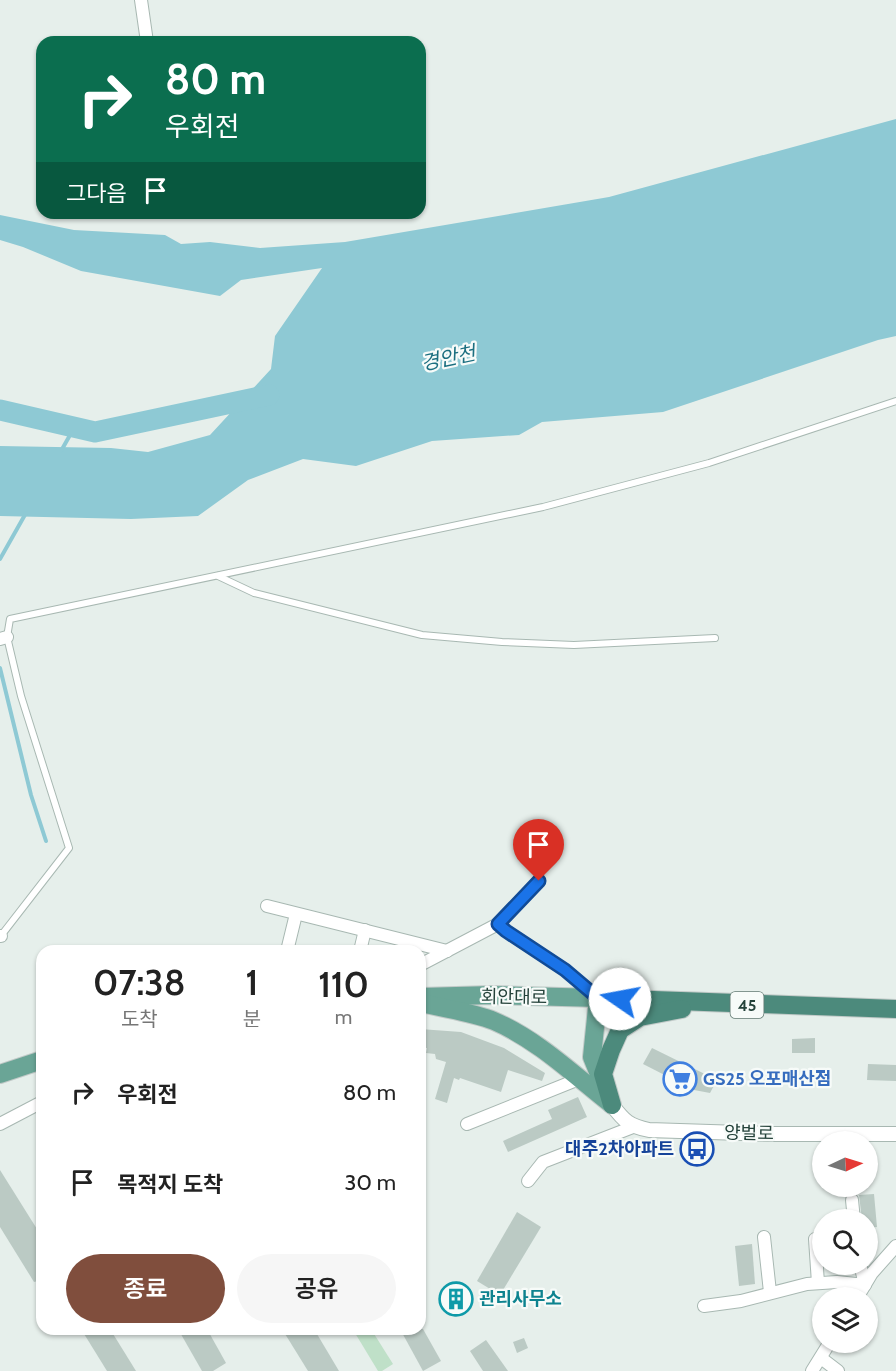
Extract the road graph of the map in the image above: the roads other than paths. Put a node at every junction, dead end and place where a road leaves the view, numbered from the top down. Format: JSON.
{"nodes":[{"id":1,"x":141,"y":0,"type":"edge"},
{"id":2,"x":146,"y":36,"type":"edge"},
{"id":3,"x":896,"y":401,"type":"edge"},
{"id":4,"x":218,"y":575,"type":"junction"},
{"id":5,"x":3,"y":638,"type":"edge"},
{"id":6,"x":715,"y":638,"type":"dead end"},
{"id":7,"x":539,"y":881,"type":"dead end"},
{"id":8,"x":267,"y":906,"type":"dead end"},
{"id":9,"x":296,"y":914,"type":"junction"},
{"id":10,"x":498,"y":924,"type":"junction"},
{"id":11,"x":365,"y":930,"type":"junction"},
{"id":12,"x":0,"y":936,"type":"edge"},
{"id":13,"x":288,"y":945,"type":"edge"},
{"id":14,"x":361,"y":945,"type":"edge"},
{"id":15,"x":424,"y":945,"type":"edge"},
{"id":16,"x":426,"y":946,"type":"edge"},
{"id":17,"x":447,"y":951,"type":"junction"},
{"id":18,"x":426,"y":962,"type":"edge"},
{"id":19,"x":426,"y":997,"type":"edge"},
{"id":20,"x":598,"y":998,"type":"junction"},
{"id":21,"x":708,"y":1003,"type":"junction"},
{"id":22,"x":426,"y":1004,"type":"edge"},
{"id":23,"x":896,"y":1009,"type":"edge"},
{"id":24,"x":36,"y":1062,"type":"edge"},
{"id":25,"x":0,"y":1074,"type":"edge"},
{"id":26,"x":579,"y":1079,"type":"junction"},
{"id":27,"x":36,"y":1105,"type":"edge"},
{"id":28,"x":612,"y":1105,"type":"junction"},
{"id":29,"x":0,"y":1124,"type":"edge"},
{"id":30,"x":466,"y":1124,"type":"dead end"},
{"id":31,"x":633,"y":1127,"type":"junction"},
{"id":32,"x":896,"y":1134,"type":"edge"},
{"id":33,"x":528,"y":1181,"type":"dead end"},
{"id":34,"x":852,"y":1200,"type":"dead end"},
{"id":35,"x":853,"y":1209,"type":"edge"},
{"id":36,"x":764,"y":1237,"type":"dead end"},
{"id":37,"x":896,"y":1246,"type":"edge"},
{"id":38,"x":817,"y":1275,"type":"edge"},
{"id":39,"x":863,"y":1275,"type":"edge"},
{"id":40,"x":818,"y":1283,"type":"junction"},
{"id":41,"x":865,"y":1285,"type":"junction"},
{"id":42,"x":770,"y":1292,"type":"junction"},
{"id":43,"x":704,"y":1306,"type":"dead end"},
{"id":44,"x":823,"y":1353,"type":"edge"},
{"id":45,"x":820,"y":1358,"type":"junction"},
{"id":46,"x":812,"y":1371,"type":"edge"},
{"id":47,"x":838,"y":1371,"type":"edge"}],
"edges":[{"from":1,"to":2,"type":"street"},
{"from":3,"to":4,"type":"lane"},
{"from":4,"to":5,"type":"lane"},
{"from":4,"to":6,"type":"lane"},
{"from":5,"to":12,"type":"lane"},
{"from":7,"to":10,"type":"street"},
{"from":8,"to":9,"type":"street"},
{"from":9,"to":11,"type":"street"},
{"from":9,"to":13,"type":"street"},
{"from":10,"to":17,"type":"street"},
{"from":10,"to":20,"type":"street"},
{"from":11,"to":14,"type":"street"},
{"from":11,"to":15,"type":"street"},
{"from":16,"to":17,"type":"street"},
{"from":17,"to":18,"type":"street"},
{"from":19,"to":20,"type":"main road","name":"회안대로","number":"45"},
{"from":20,"to":21,"type":"highway","name":"회안대로","number":"45"},
{"from":20,"to":28,"type":"main road"},
{"from":21,"to":23,"type":"highway","name":"회안대로","number":"45"},
{"from":21,"to":28,"type":"highway"},
{"from":22,"to":26,"type":"main road"},
{"from":24,"to":25,"type":"main road"},
{"from":26,"to":28,"type":"main road"},
{"from":26,"to":30,"type":"street"},
{"from":27,"to":29,"type":"street"},
{"from":28,"to":31,"type":"street"},
{"from":31,"to":32,"type":"street","name":"양벌로"},
{"from":31,"to":33,"type":"street"},
{"from":34,"to":35,"type":"street"},
{"from":36,"to":42,"type":"street"},
{"from":37,"to":41,"type":"street"},
{"from":38,"to":40,"type":"street"},
{"from":39,"to":41,"type":"street"},
{"from":40,"to":41,"type":"street"},
{"from":40,"to":42,"type":"street"},
{"from":42,"to":43,"type":"street"},
{"from":44,"to":45,"type":"street"},
{"from":45,"to":46,"type":"street"},
{"from":45,"to":47,"type":"street"}]}
